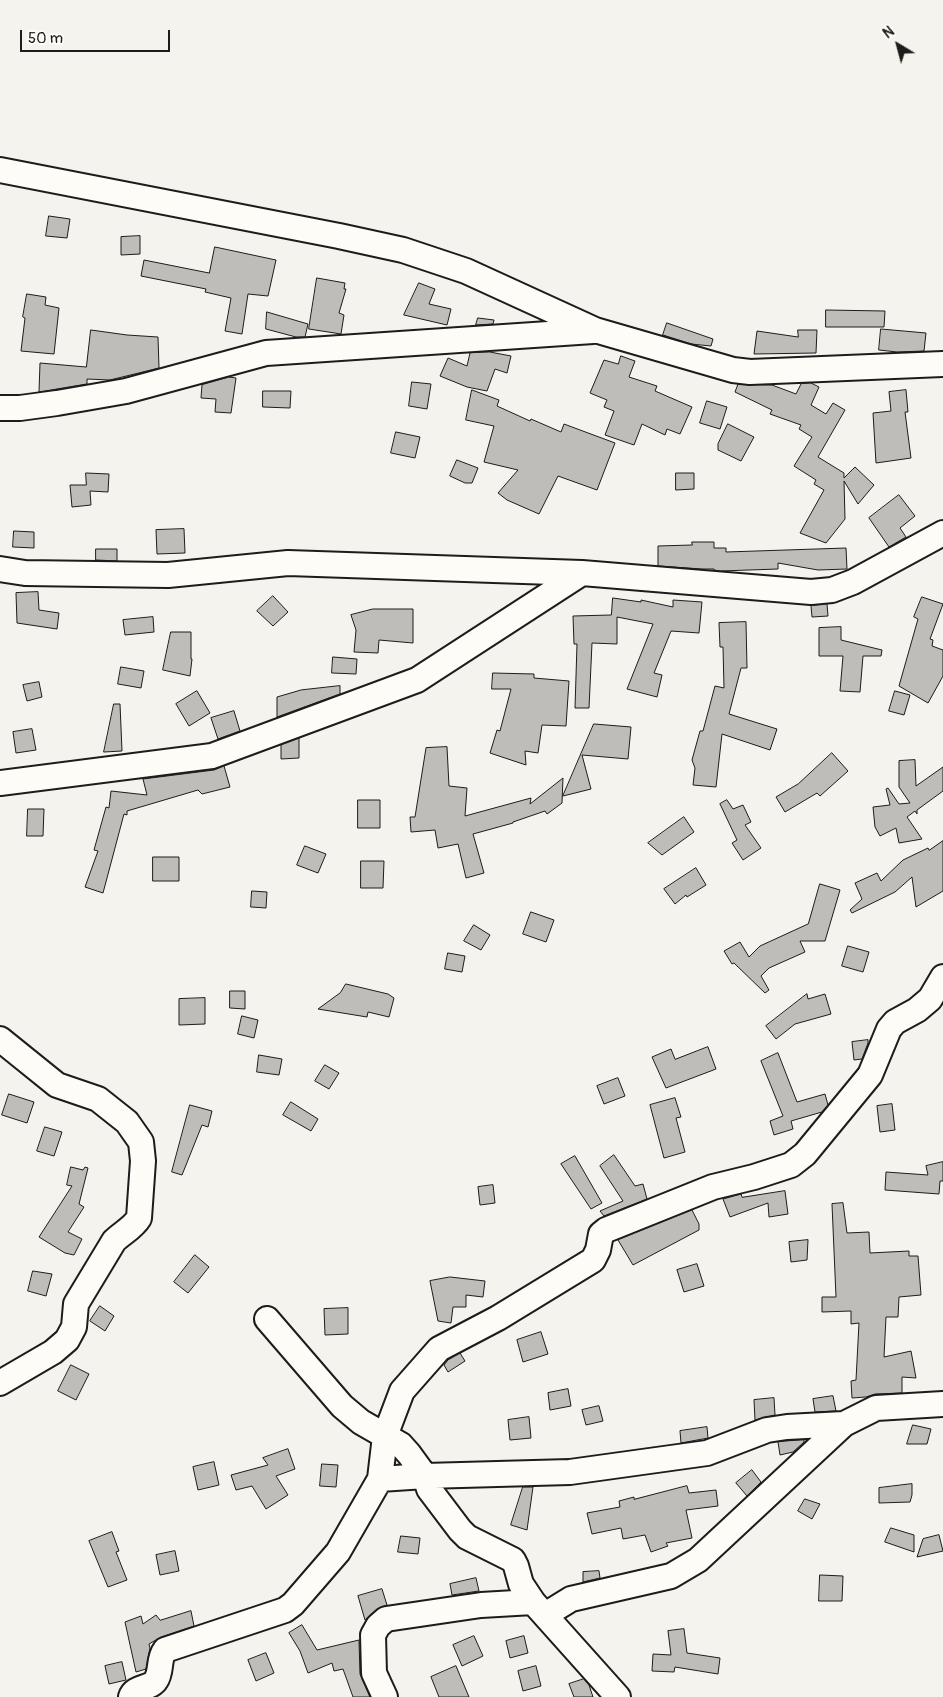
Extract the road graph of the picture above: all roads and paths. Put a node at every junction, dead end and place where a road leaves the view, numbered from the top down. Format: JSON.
{"nodes":[{"id":1,"x":0,"y":170,"type":"edge"},
{"id":2,"x":595,"y":330,"type":"junction"},
{"id":3,"x":943,"y":364,"type":"edge"},
{"id":4,"x":0,"y":408,"type":"edge"},
{"id":5,"x":943,"y":533,"type":"edge"},
{"id":6,"x":0,"y":569,"type":"edge"},
{"id":7,"x":582,"y":573,"type":"junction"},
{"id":8,"x":0,"y":783,"type":"edge"},
{"id":9,"x":943,"y":977,"type":"edge"},
{"id":10,"x":0,"y":1039,"type":"edge"},
{"id":11,"x":267,"y":1319,"type":"dead end"},
{"id":12,"x":0,"y":1384,"type":"edge"},
{"id":13,"x":943,"y":1404,"type":"edge"},
{"id":14,"x":844,"y":1424,"type":"junction"},
{"id":15,"x":385,"y":1436,"type":"junction"},
{"id":16,"x":426,"y":1476,"type":"junction"},
{"id":17,"x":380,"y":1479,"type":"junction"},
{"id":18,"x":539,"y":1608,"type":"junction"},
{"id":19,"x":131,"y":1697,"type":"edge"},
{"id":20,"x":385,"y":1697,"type":"edge"},
{"id":21,"x":618,"y":1697,"type":"edge"}],
"edges":[{"from":1,"to":2,"type":"street"},
{"from":2,"to":3,"type":"street"},
{"from":2,"to":4,"type":"street"},
{"from":5,"to":7,"type":"street"},
{"from":6,"to":7,"type":"street"},
{"from":7,"to":8,"type":"street"},
{"from":9,"to":15,"type":"street"},
{"from":10,"to":12,"type":"street"},
{"from":11,"to":15,"type":"street"},
{"from":13,"to":14,"type":"street"},
{"from":14,"to":16,"type":"street"},
{"from":14,"to":18,"type":"street"},
{"from":15,"to":16,"type":"street"},
{"from":15,"to":17,"type":"street"},
{"from":16,"to":17,"type":"street"},
{"from":16,"to":18,"type":"street"},
{"from":17,"to":19,"type":"street"},
{"from":18,"to":20,"type":"street"},
{"from":18,"to":21,"type":"street"}]}
